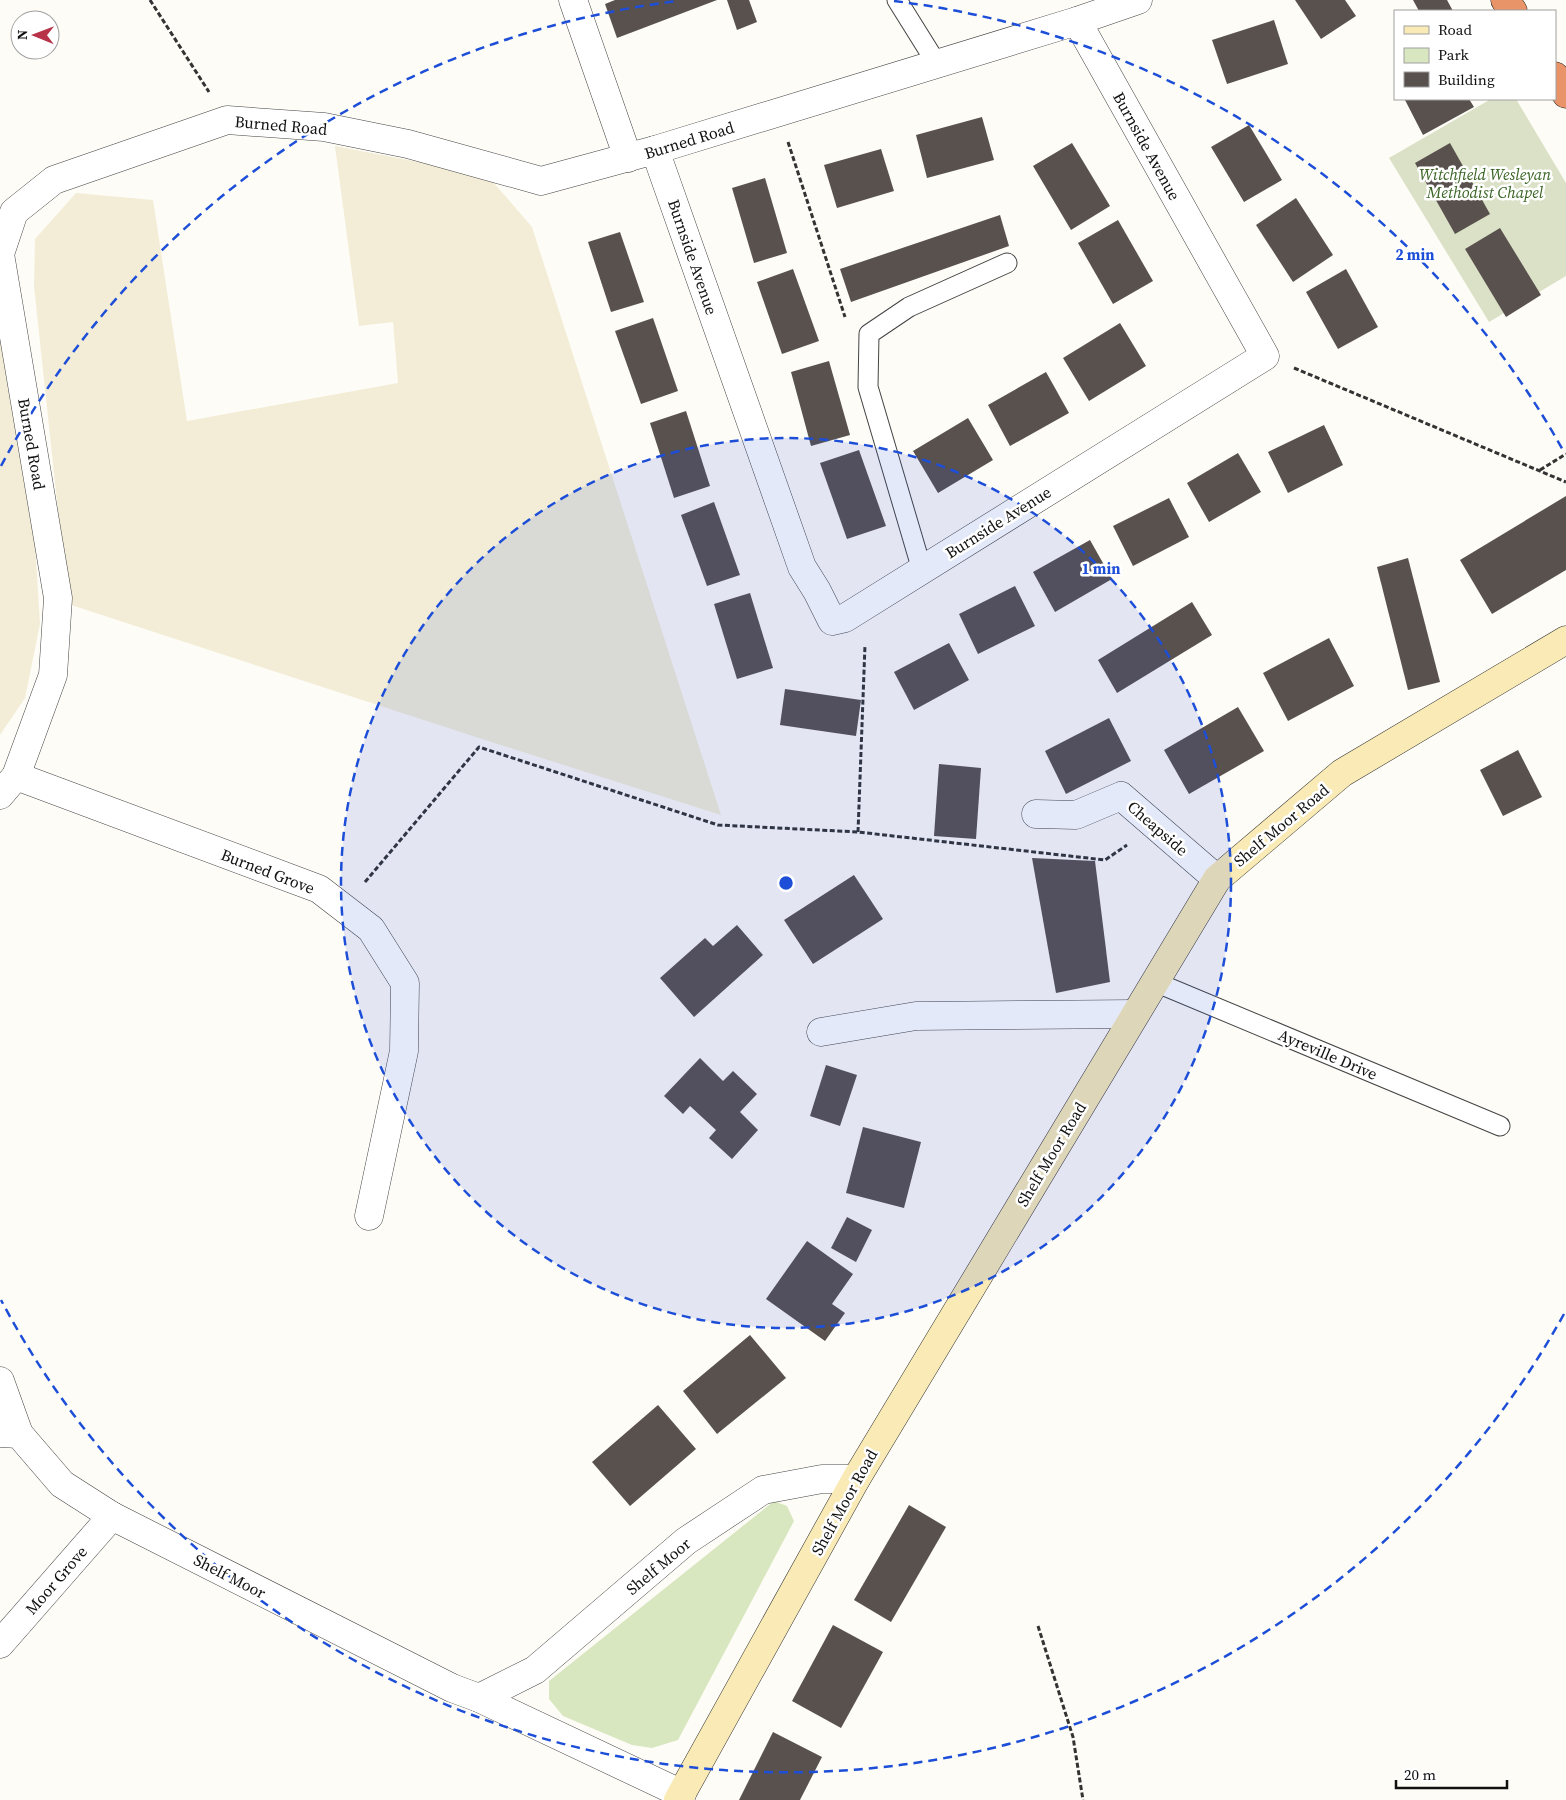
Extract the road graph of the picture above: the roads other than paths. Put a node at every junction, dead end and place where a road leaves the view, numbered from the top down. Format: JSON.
{"nodes":[{"id":1,"x":573,"y":0,"type":"edge"},
{"id":2,"x":897,"y":0,"type":"edge"},
{"id":3,"x":1138,"y":0,"type":"edge"},
{"id":4,"x":1076,"y":21,"type":"junction"},
{"id":5,"x":937,"y":64,"type":"junction"},
{"id":6,"x":1556,"y":78,"type":"edge"},
{"id":7,"x":1566,"y":94,"type":"edge"},
{"id":8,"x":655,"y":150,"type":"junction"},
{"id":9,"x":628,"y":158,"type":"junction"},
{"id":10,"x":1007,"y":263,"type":"dead end"},
{"id":11,"x":922,"y":570,"type":"junction"},
{"id":12,"x":1566,"y":640,"type":"edge"},
{"id":13,"x":8,"y":785,"type":"edge"},
{"id":14,"x":1036,"y":814,"type":"dead end"},
{"id":15,"x":1217,"y":879,"type":"junction"},
{"id":16,"x":1155,"y":982,"type":"junction"},
{"id":17,"x":1135,"y":1014,"type":"junction"},
{"id":18,"x":821,"y":1032,"type":"dead end"},
{"id":19,"x":1500,"y":1126,"type":"dead end"},
{"id":20,"x":369,"y":1216,"type":"dead end"},
{"id":21,"x":0,"y":1381,"type":"edge"},
{"id":22,"x":10,"y":1434,"type":"edge"},
{"id":23,"x":856,"y":1479,"type":"junction"},
{"id":24,"x":112,"y":1516,"type":"junction"},
{"id":25,"x":0,"y":1644,"type":"edge"},
{"id":26,"x":479,"y":1698,"type":"junction"},
{"id":27,"x":680,"y":1797,"type":"edge"}],
"edges":[{"from":1,"to":9,"type":"street"},
{"from":2,"to":5,"type":"lane"},
{"from":3,"to":4,"type":"street","name":"Burned Road"},
{"from":4,"to":5,"type":"street","name":"Burned Road"},
{"from":4,"to":11,"type":"street","name":"Burnside Avenue"},
{"from":5,"to":8,"type":"street","name":"Burned Road"},
{"from":6,"to":7,"type":"highway"},
{"from":8,"to":9,"type":"street","name":"Burned Road"},
{"from":8,"to":11,"type":"street","name":"Burnside Avenue"},
{"from":9,"to":13,"type":"street","name":"Burned Road"},
{"from":10,"to":11,"type":"lane"},
{"from":12,"to":15,"type":"street","name":"Shelf Moor Road"},
{"from":13,"to":20,"type":"street","name":"Burned Grove"},
{"from":14,"to":15,"type":"street","name":"Cheapside"},
{"from":15,"to":16,"type":"street","name":"Shelf Moor Road"},
{"from":16,"to":17,"type":"street","name":"Shelf Moor Road"},
{"from":16,"to":19,"type":"lane","name":"Ayreville Drive"},
{"from":17,"to":18,"type":"street"},
{"from":17,"to":23,"type":"street","name":"Shelf Moor Road"},
{"from":21,"to":22,"type":"street","name":"Shelf Moor"},
{"from":22,"to":24,"type":"street","name":"Shelf Moor"},
{"from":23,"to":26,"type":"street","name":"Shelf Moor"},
{"from":23,"to":27,"type":"street","name":"Shelf Moor Road"},
{"from":24,"to":25,"type":"street","name":"Moor Grove"},
{"from":24,"to":26,"type":"street","name":"Shelf Moor"},
{"from":26,"to":27,"type":"street","name":"Shelf Moor"}]}
